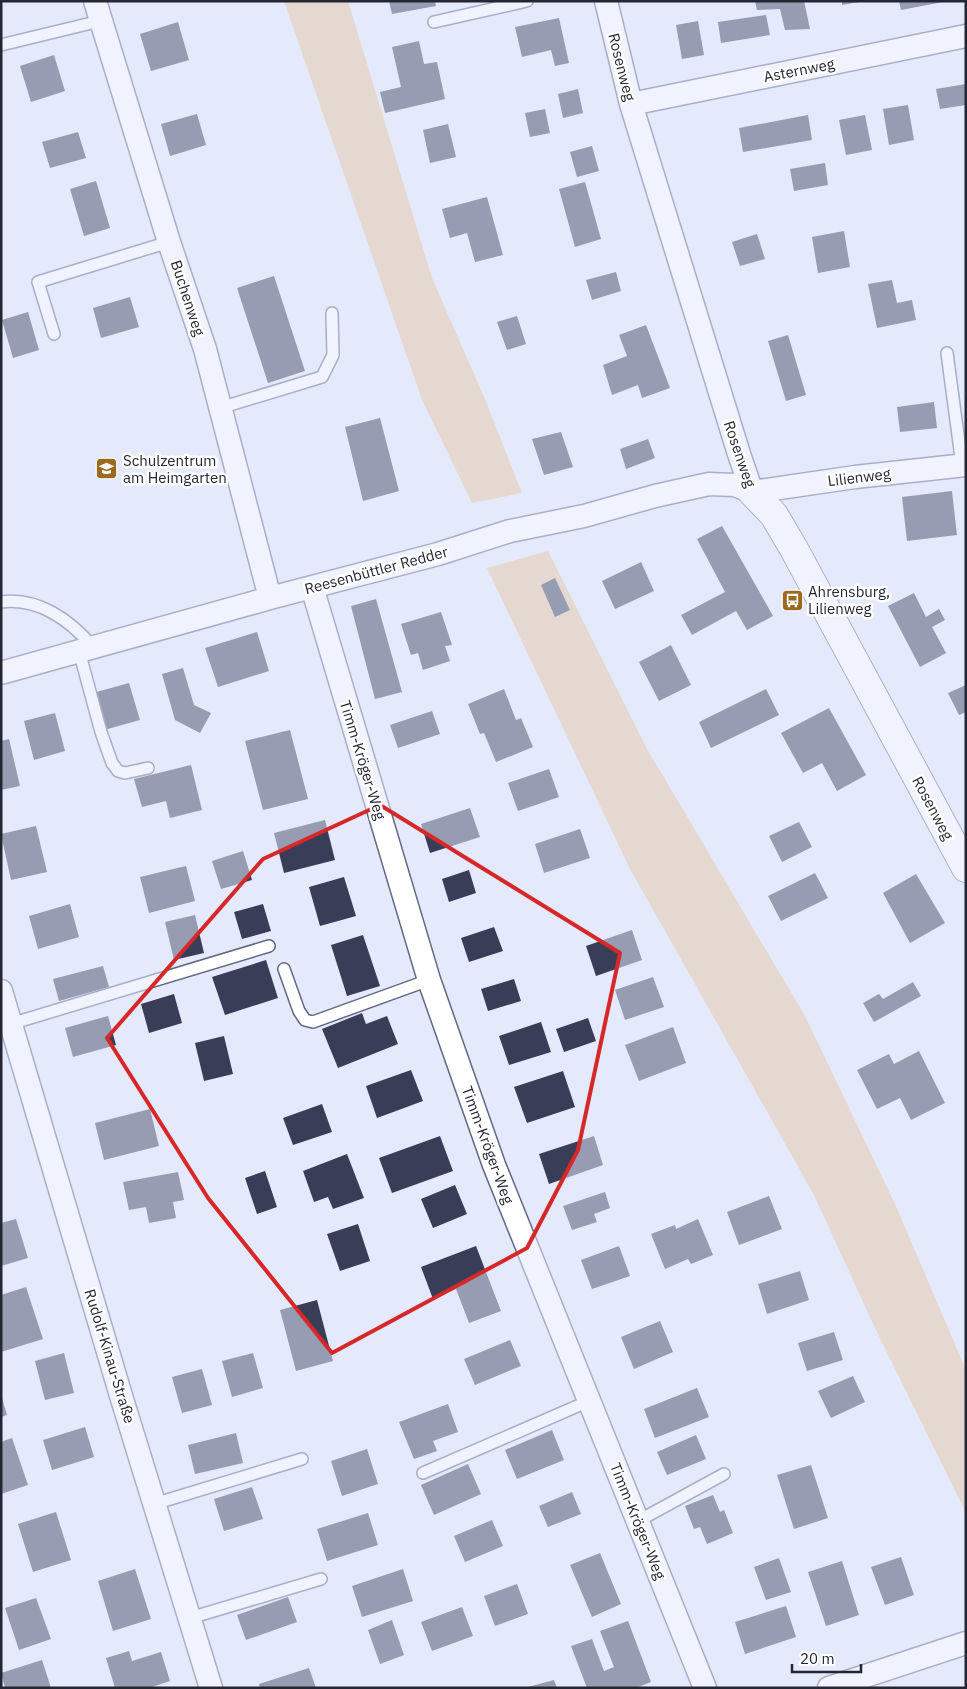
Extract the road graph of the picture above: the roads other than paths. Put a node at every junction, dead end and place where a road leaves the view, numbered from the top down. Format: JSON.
{"nodes":[{"id":1,"x":527,"y":1,"type":"edge"},
{"id":2,"x":606,"y":1,"type":"edge"},
{"id":3,"x":98,"y":11,"type":"edge"},
{"id":4,"x":434,"y":22,"type":"dead end"},
{"id":5,"x":966,"y":36,"type":"edge"},
{"id":6,"x":1,"y":45,"type":"edge"},
{"id":7,"x":631,"y":104,"type":"junction"},
{"id":8,"x":170,"y":242,"type":"junction"},
{"id":9,"x":332,"y":313,"type":"dead end"},
{"id":10,"x":54,"y":334,"type":"dead end"},
{"id":11,"x":947,"y":353,"type":"dead end"},
{"id":12,"x":220,"y":408,"type":"junction"},
{"id":13,"x":964,"y":465,"type":"edge"},
{"id":14,"x":752,"y":492,"type":"junction"},
{"id":15,"x":312,"y":587,"type":"junction"},
{"id":16,"x":270,"y":598,"type":"junction"},
{"id":17,"x":1,"y":602,"type":"edge"},
{"id":18,"x":86,"y":649,"type":"junction"},
{"id":19,"x":1,"y":673,"type":"edge"},
{"id":20,"x":148,"y":768,"type":"dead end"},
{"id":21,"x":966,"y":868,"type":"edge"},
{"id":22,"x":269,"y":946,"type":"dead end"},
{"id":23,"x":284,"y":969,"type":"dead end"},
{"id":24,"x":429,"y":980,"type":"junction"},
{"id":25,"x":1,"y":991,"type":"edge"},
{"id":26,"x":6,"y":1025,"type":"edge"},
{"id":27,"x":589,"y":1400,"type":"junction"},
{"id":28,"x":302,"y":1459,"type":"dead end"},
{"id":29,"x":423,"y":1473,"type":"dead end"},
{"id":30,"x":724,"y":1474,"type":"dead end"},
{"id":31,"x":154,"y":1504,"type":"junction"},
{"id":32,"x":638,"y":1521,"type":"junction"},
{"id":33,"x":321,"y":1580,"type":"dead end"},
{"id":34,"x":190,"y":1618,"type":"junction"},
{"id":35,"x":966,"y":1643,"type":"edge"},
{"id":36,"x":211,"y":1688,"type":"edge"},
{"id":37,"x":705,"y":1688,"type":"edge"},
{"id":38,"x":829,"y":1688,"type":"edge"}],
"edges":[{"from":1,"to":4,"type":"lane"},
{"from":2,"to":7,"type":"street","name":"Rosenweg"},
{"from":3,"to":6,"type":"lane"},
{"from":3,"to":8,"type":"street","name":"Buchenweg"},
{"from":5,"to":7,"type":"street","name":"Asternweg"},
{"from":7,"to":14,"type":"street","name":"Rosenweg"},
{"from":8,"to":10,"type":"lane"},
{"from":8,"to":12,"type":"street","name":"Buchenweg"},
{"from":9,"to":12,"type":"lane"},
{"from":11,"to":13,"type":"lane"},
{"from":12,"to":16,"type":"street","name":"Buchenweg"},
{"from":13,"to":14,"type":"street","name":"Lilienweg"},
{"from":14,"to":15,"type":"street","name":"Reesenbüttler Redder"},
{"from":14,"to":21,"type":"street","name":"Rosenweg"},
{"from":15,"to":16,"type":"street","name":"Reesenbüttler Redder"},
{"from":15,"to":24,"type":"street","name":"Timm-Kröger-Weg"},
{"from":16,"to":18,"type":"street","name":"Reesenbüttler Redder"},
{"from":17,"to":18,"type":"lane"},
{"from":18,"to":19,"type":"street","name":"Reesenbüttler Redder"},
{"from":18,"to":20,"type":"lane"},
{"from":22,"to":26,"type":"lane"},
{"from":23,"to":24,"type":"lane"},
{"from":24,"to":27,"type":"street","name":"Timm-Kröger-Weg"},
{"from":25,"to":26,"type":"street","name":"Rudolf-Kinau-Straße"},
{"from":26,"to":31,"type":"street","name":"Rudolf-Kinau-Straße"},
{"from":27,"to":29,"type":"lane"},
{"from":27,"to":32,"type":"street","name":"Timm-Kröger-Weg"},
{"from":28,"to":31,"type":"lane"},
{"from":30,"to":32,"type":"lane"},
{"from":31,"to":34,"type":"street","name":"Rudolf-Kinau-Straße"},
{"from":32,"to":37,"type":"street","name":"Timm-Kröger-Weg"},
{"from":33,"to":34,"type":"lane"},
{"from":34,"to":36,"type":"street","name":"Rudolf-Kinau-Straße"},
{"from":35,"to":38,"type":"street"}]}
